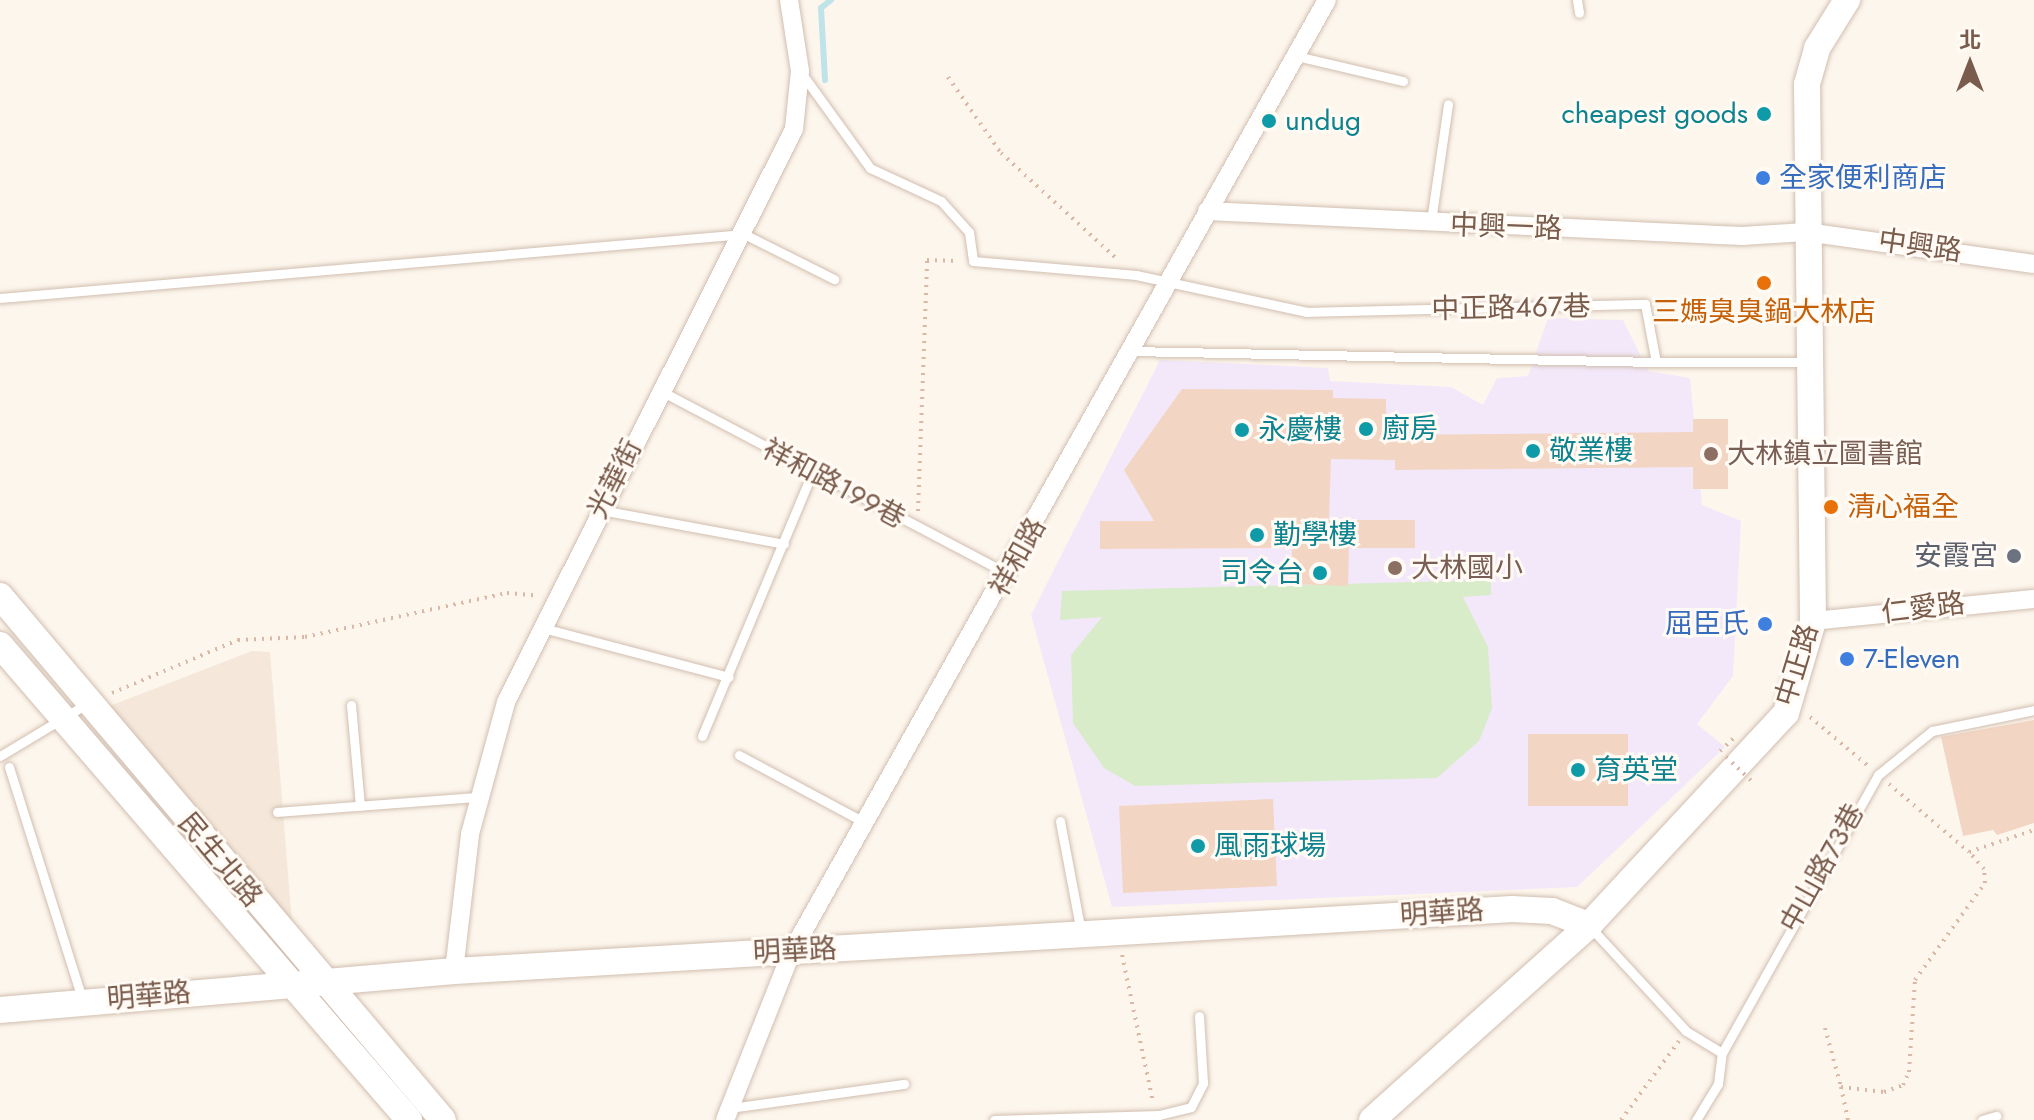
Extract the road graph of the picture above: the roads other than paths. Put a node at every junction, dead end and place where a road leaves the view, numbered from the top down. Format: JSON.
{"nodes":[{"id":1,"x":789,"y":0,"type":"edge"},
{"id":2,"x":1327,"y":0,"type":"edge"},
{"id":3,"x":1577,"y":0,"type":"edge"},
{"id":4,"x":1847,"y":0,"type":"edge"},
{"id":5,"x":1579,"y":13,"type":"dead end"},
{"id":6,"x":1296,"y":56,"type":"junction"},
{"id":7,"x":800,"y":71,"type":"junction"},
{"id":8,"x":1403,"y":81,"type":"dead end"},
{"id":9,"x":1448,"y":104,"type":"dead end"},
{"id":10,"x":1207,"y":211,"type":"junction"},
{"id":11,"x":1430,"y":225,"type":"junction"},
{"id":12,"x":1806,"y":232,"type":"junction"},
{"id":13,"x":744,"y":234,"type":"junction"},
{"id":14,"x":2034,"y":264,"type":"edge"},
{"id":15,"x":834,"y":279,"type":"dead end"},
{"id":16,"x":1169,"y":281,"type":"junction"},
{"id":17,"x":0,"y":298,"type":"edge"},
{"id":18,"x":1131,"y":351,"type":"junction"},
{"id":19,"x":1656,"y":362,"type":"junction"},
{"id":20,"x":1808,"y":362,"type":"junction"},
{"id":21,"x":661,"y":391,"type":"junction"},
{"id":22,"x":812,"y":473,"type":"junction"},
{"id":23,"x":598,"y":509,"type":"junction"},
{"id":24,"x":784,"y":544,"type":"junction"},
{"id":25,"x":1009,"y":575,"type":"junction"},
{"id":26,"x":0,"y":596,"type":"edge"},
{"id":27,"x":2034,"y":599,"type":"edge"},
{"id":28,"x":1813,"y":621,"type":"junction"},
{"id":29,"x":543,"y":628,"type":"junction"},
{"id":30,"x":0,"y":645,"type":"edge"},
{"id":31,"x":729,"y":677,"type":"junction"},
{"id":32,"x":88,"y":703,"type":"junction"},
{"id":33,"x":351,"y":705,"type":"dead end"},
{"id":34,"x":2034,"y":710,"type":"edge"},
{"id":35,"x":65,"y":721,"type":"junction"},
{"id":36,"x":702,"y":736,"type":"dead end"},
{"id":37,"x":739,"y":755,"type":"dead end"},
{"id":38,"x":0,"y":756,"type":"edge"},
{"id":39,"x":9,"y":767,"type":"dead end"},
{"id":40,"x":478,"y":797,"type":"junction"},
{"id":41,"x":360,"y":806,"type":"junction"},
{"id":42,"x":277,"y":812,"type":"dead end"},
{"id":43,"x":1060,"y":821,"type":"dead end"},
{"id":44,"x":868,"y":824,"type":"junction"},
{"id":45,"x":1589,"y":925,"type":"junction"},
{"id":46,"x":1081,"y":935,"type":"junction"},
{"id":47,"x":792,"y":951,"type":"junction"},
{"id":48,"x":454,"y":971,"type":"junction"},
{"id":49,"x":323,"y":982,"type":"junction"},
{"id":50,"x":291,"y":984,"type":"junction"},
{"id":51,"x":83,"y":1002,"type":"junction"},
{"id":52,"x":0,"y":1010,"type":"edge"},
{"id":53,"x":1199,"y":1016,"type":"dead end"},
{"id":54,"x":1722,"y":1053,"type":"junction"},
{"id":55,"x":904,"y":1084,"type":"dead end"},
{"id":56,"x":728,"y":1114,"type":"edge"},
{"id":57,"x":1996,"y":1116,"type":"dead end"},
{"id":58,"x":1159,"y":1118,"type":"edge"},
{"id":59,"x":409,"y":1120,"type":"edge"},
{"id":60,"x":443,"y":1120,"type":"edge"},
{"id":61,"x":994,"y":1120,"type":"edge"},
{"id":62,"x":1372,"y":1120,"type":"edge"},
{"id":63,"x":1696,"y":1120,"type":"edge"},
{"id":64,"x":1982,"y":1120,"type":"edge"}],
"edges":[{"from":1,"to":7,"type":"street","name":"光華街"},
{"from":2,"to":6,"type":"street","name":"祥和路"},
{"from":3,"to":5,"type":"lane"},
{"from":4,"to":12,"type":"street","name":"中正路"},
{"from":6,"to":8,"type":"lane"},
{"from":6,"to":10,"type":"street","name":"祥和路"},
{"from":7,"to":13,"type":"street","name":"光華街"},
{"from":7,"to":16,"type":"lane"},
{"from":9,"to":11,"type":"lane"},
{"from":10,"to":11,"type":"street","name":"中興一路"},
{"from":10,"to":16,"type":"street","name":"祥和路"},
{"from":11,"to":12,"type":"street","name":"中興一路"},
{"from":12,"to":14,"type":"street","name":"中興路"},
{"from":12,"to":20,"type":"street","name":"中正路"},
{"from":13,"to":15,"type":"lane"},
{"from":13,"to":17,"type":"lane"},
{"from":13,"to":21,"type":"street","name":"光華街"},
{"from":16,"to":18,"type":"street","name":"祥和路"},
{"from":16,"to":19,"type":"lane","name":"中正路467巷"},
{"from":18,"to":19,"type":"lane"},
{"from":18,"to":25,"type":"street","name":"祥和路"},
{"from":19,"to":20,"type":"lane"},
{"from":20,"to":28,"type":"street","name":"中正路"},
{"from":21,"to":22,"type":"lane","name":"祥和路199巷"},
{"from":21,"to":23,"type":"street","name":"光華街"},
{"from":22,"to":24,"type":"lane"},
{"from":22,"to":25,"type":"lane","name":"祥和路199巷"},
{"from":23,"to":24,"type":"lane"},
{"from":23,"to":29,"type":"street","name":"光華街"},
{"from":24,"to":31,"type":"lane"},
{"from":25,"to":44,"type":"street","name":"祥和路"},
{"from":26,"to":32,"type":"street","name":"民生北路"},
{"from":27,"to":28,"type":"street","name":"仁愛路"},
{"from":28,"to":45,"type":"street","name":"中正路"},
{"from":29,"to":31,"type":"lane"},
{"from":29,"to":40,"type":"street","name":"光華街"},
{"from":30,"to":35,"type":"street","name":"民生北路"},
{"from":31,"to":36,"type":"lane"},
{"from":32,"to":35,"type":"lane"},
{"from":32,"to":49,"type":"street","name":"民生北路"},
{"from":33,"to":41,"type":"lane"},
{"from":34,"to":54,"type":"lane","name":"中山路73巷"},
{"from":35,"to":38,"type":"lane"},
{"from":35,"to":50,"type":"street","name":"民生北路"},
{"from":37,"to":44,"type":"lane"},
{"from":39,"to":51,"type":"lane"},
{"from":40,"to":41,"type":"lane"},
{"from":40,"to":48,"type":"street","name":"光華街"},
{"from":41,"to":42,"type":"lane"},
{"from":43,"to":46,"type":"lane"},
{"from":44,"to":47,"type":"street","name":"祥和路"},
{"from":45,"to":46,"type":"street","name":"明華路"},
{"from":45,"to":54,"type":"lane"},
{"from":45,"to":62,"type":"street","name":"中正路"},
{"from":46,"to":47,"type":"street","name":"明華路"},
{"from":47,"to":48,"type":"street","name":"明華路"},
{"from":47,"to":56,"type":"street","name":"祥和路"},
{"from":48,"to":49,"type":"street","name":"明華路"},
{"from":49,"to":50,"type":"street","name":"明華路"},
{"from":49,"to":60,"type":"street","name":"民生北路"},
{"from":50,"to":51,"type":"street","name":"明華路"},
{"from":50,"to":59,"type":"street","name":"民生北路"},
{"from":51,"to":52,"type":"street","name":"明華路"},
{"from":53,"to":58,"type":"lane"},
{"from":54,"to":63,"type":"lane","name":"中山路73巷"},
{"from":55,"to":56,"type":"lane"},
{"from":57,"to":64,"type":"lane"},
{"from":58,"to":61,"type":"lane"}]}
